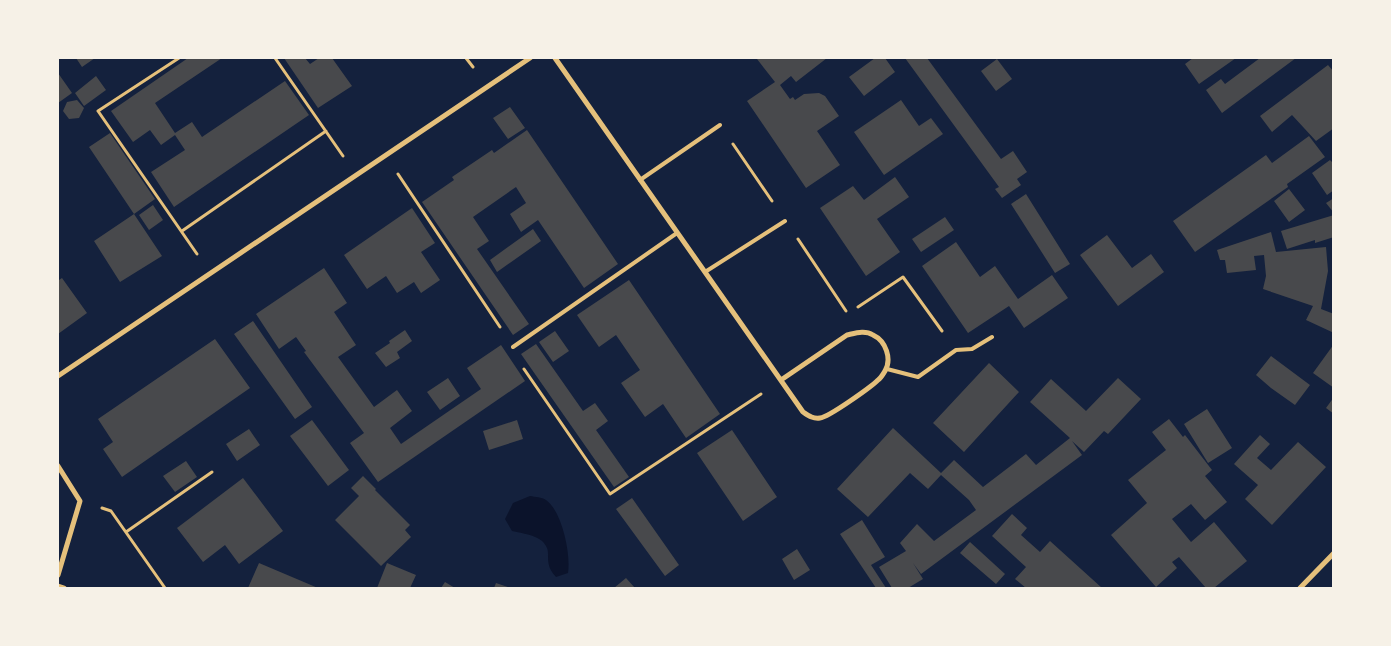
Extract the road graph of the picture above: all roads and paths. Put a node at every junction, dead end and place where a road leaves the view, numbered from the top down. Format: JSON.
{"nodes":[{"id":1,"x":179,"y":58,"type":"edge"},
{"id":2,"x":275,"y":58,"type":"edge"},
{"id":3,"x":530,"y":58,"type":"edge"},
{"id":4,"x":555,"y":58,"type":"edge"},
{"id":5,"x":720,"y":125,"type":"dead end"},
{"id":6,"x":326,"y":132,"type":"junction"},
{"id":7,"x":386,"y":155,"type":"junction"},
{"id":8,"x":356,"y":175,"type":"junction"},
{"id":9,"x":640,"y":180,"type":"junction"},
{"id":10,"x":785,"y":221,"type":"dead end"},
{"id":11,"x":182,"y":231,"type":"junction"},
{"id":12,"x":677,"y":233,"type":"junction"},
{"id":13,"x":705,"y":272,"type":"junction"},
{"id":14,"x":210,"y":273,"type":"junction"},
{"id":15,"x":856,"y":308,"type":"dead end"},
{"id":16,"x":992,"y":337,"type":"dead end"},
{"id":17,"x":514,"y":347,"type":"junction"},
{"id":18,"x":956,"y":350,"type":"junction"},
{"id":19,"x":887,"y":369,"type":"junction"},
{"id":20,"x":58,"y":376,"type":"edge"},
{"id":21,"x":781,"y":380,"type":"junction"},
{"id":22,"x":58,"y":466,"type":"edge"},
{"id":23,"x":212,"y":472,"type":"dead end"},
{"id":24,"x":80,"y":501,"type":"junction"},
{"id":25,"x":126,"y":532,"type":"junction"},
{"id":26,"x":1334,"y":553,"type":"edge"},
{"id":27,"x":58,"y":575,"type":"edge"},
{"id":28,"x":58,"y":586,"type":"edge"},
{"id":29,"x":64,"y":588,"type":"edge"},
{"id":30,"x":165,"y":588,"type":"edge"},
{"id":31,"x":1300,"y":588,"type":"edge"}],
"edges":[{"from":1,"to":11,"type":"path"},
{"from":2,"to":6,"type":"path"},
{"from":3,"to":7,"type":"street"},
{"from":4,"to":9,"type":"street"},
{"from":5,"to":9,"type":"lane"},
{"from":6,"to":8,"type":"path"},
{"from":6,"to":11,"type":"path"},
{"from":7,"to":8,"type":"street"},
{"from":7,"to":17,"type":"path"},
{"from":8,"to":14,"type":"street"},
{"from":9,"to":12,"type":"street"},
{"from":10,"to":13,"type":"lane"},
{"from":11,"to":14,"type":"path"},
{"from":12,"to":13,"type":"street"},
{"from":12,"to":17,"type":"lane"},
{"from":13,"to":21,"type":"street"},
{"from":14,"to":20,"type":"street"},
{"from":15,"to":18,"type":"path"},
{"from":16,"to":18,"type":"lane"},
{"from":17,"to":21,"type":"path"},
{"from":18,"to":19,"type":"lane"},
{"from":19,"to":21,"type":"street"},
{"from":19,"to":21,"type":"street"},
{"from":22,"to":24,"type":"street"},
{"from":23,"to":25,"type":"path"},
{"from":24,"to":25,"type":"path"},
{"from":24,"to":27,"type":"street"},
{"from":25,"to":30,"type":"path"},
{"from":26,"to":31,"type":"street"},
{"from":28,"to":29,"type":"street"}]}
